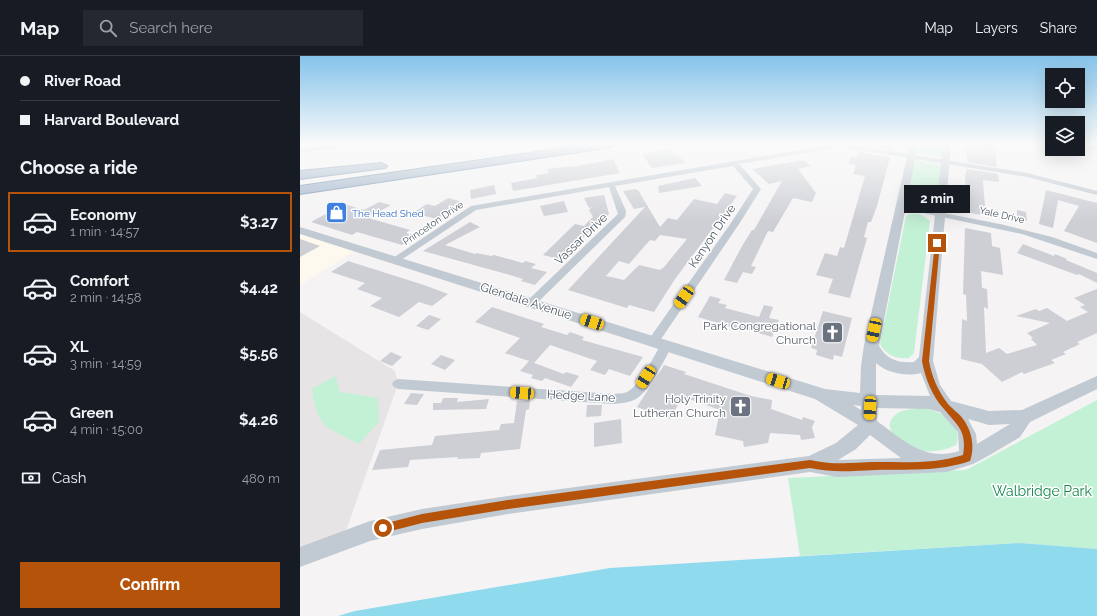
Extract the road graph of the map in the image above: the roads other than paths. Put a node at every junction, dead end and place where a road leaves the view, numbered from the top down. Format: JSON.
{"nodes":[{"id":1,"x":346,"y":170,"type":"edge"},
{"id":2,"x":372,"y":170,"type":"edge"},
{"id":3,"x":374,"y":170,"type":"edge"},
{"id":4,"x":435,"y":170,"type":"edge"},
{"id":5,"x":697,"y":170,"type":"edge"},
{"id":6,"x":740,"y":170,"type":"edge"},
{"id":7,"x":908,"y":170,"type":"edge"},
{"id":8,"x":943,"y":170,"type":"edge"},
{"id":9,"x":996,"y":170,"type":"edge"},
{"id":10,"x":300,"y":175,"type":"edge"},
{"id":11,"x":300,"y":180,"type":"edge"},
{"id":12,"x":300,"y":183,"type":"edge"},
{"id":13,"x":611,"y":184,"type":"junction"},
{"id":14,"x":300,"y":190,"type":"edge"},
{"id":15,"x":1097,"y":193,"type":"edge"},
{"id":16,"x":900,"y":206,"type":"junction"},
{"id":17,"x":940,"y":214,"type":"junction"},
{"id":18,"x":300,"y":230,"type":"edge"},
{"id":19,"x":1097,"y":256,"type":"edge"},
{"id":20,"x":395,"y":260,"type":"junction"},
{"id":21,"x":532,"y":303,"type":"junction"},
{"id":22,"x":653,"y":342,"type":"junction"},
{"id":23,"x":666,"y":346,"type":"junction"},
{"id":24,"x":871,"y":346,"type":"junction"},
{"id":25,"x":926,"y":359,"type":"junction"},
{"id":26,"x":1097,"y":382,"type":"edge"},
{"id":27,"x":398,"y":384,"type":"dead end"},
{"id":28,"x":820,"y":394,"type":"junction"},
{"id":29,"x":870,"y":401,"type":"junction"},
{"id":30,"x":946,"y":407,"type":"junction"},
{"id":31,"x":1024,"y":418,"type":"junction"},
{"id":32,"x":869,"y":424,"type":"junction"},
{"id":33,"x":967,"y":458,"type":"junction"},
{"id":34,"x":810,"y":464,"type":"junction"},
{"id":35,"x":947,"y":464,"type":"junction"},
{"id":36,"x":300,"y":557,"type":"edge"}],
"edges":[{"from":1,"to":10,"type":"highway"},
{"from":2,"to":11,"type":"highway"},
{"from":3,"to":12,"type":"highway"},
{"from":4,"to":14,"type":"highway"},
{"from":5,"to":13,"type":"street","name":"Princeton Drive"},
{"from":6,"to":22,"type":"street","name":"Kenyon Drive"},
{"from":7,"to":16,"type":"street"},
{"from":8,"to":17,"type":"street"},
{"from":9,"to":15,"type":"street","name":"Princeton Drive"},
{"from":13,"to":20,"type":"street","name":"Princeton Drive"},
{"from":13,"to":21,"type":"street","name":"Vassar Drive"},
{"from":16,"to":17,"type":"street","name":"Yale Drive"},
{"from":16,"to":24,"type":"street"},
{"from":17,"to":19,"type":"street","name":"Yale Drive"},
{"from":17,"to":25,"type":"street"},
{"from":18,"to":20,"type":"street","name":"Glendale Avenue"},
{"from":20,"to":21,"type":"street","name":"Glendale Avenue"},
{"from":21,"to":22,"type":"street","name":"Glendale Avenue"},
{"from":22,"to":23,"type":"street","name":"Glendale Avenue"},
{"from":23,"to":27,"type":"street","name":"Hedge Lane"},
{"from":23,"to":28,"type":"street","name":"Glendale Avenue"},
{"from":24,"to":25,"type":"street"},
{"from":24,"to":29,"type":"street"},
{"from":25,"to":30,"type":"street"},
{"from":26,"to":31,"type":"street"},
{"from":28,"to":29,"type":"street","name":"Glendale Avenue"},
{"from":28,"to":32,"type":"street","name":"Glendale Avenue"},
{"from":29,"to":30,"type":"street","name":"Glendale Avenue"},
{"from":29,"to":32,"type":"street"},
{"from":30,"to":31,"type":"street","name":"Glendale Avenue"},
{"from":30,"to":33,"type":"street"},
{"from":31,"to":33,"type":"street"},
{"from":32,"to":34,"type":"street"},
{"from":32,"to":35,"type":"street","name":"Glendale Avenue"},
{"from":33,"to":35,"type":"street"},
{"from":34,"to":35,"type":"street"},
{"from":34,"to":36,"type":"street"}]}
